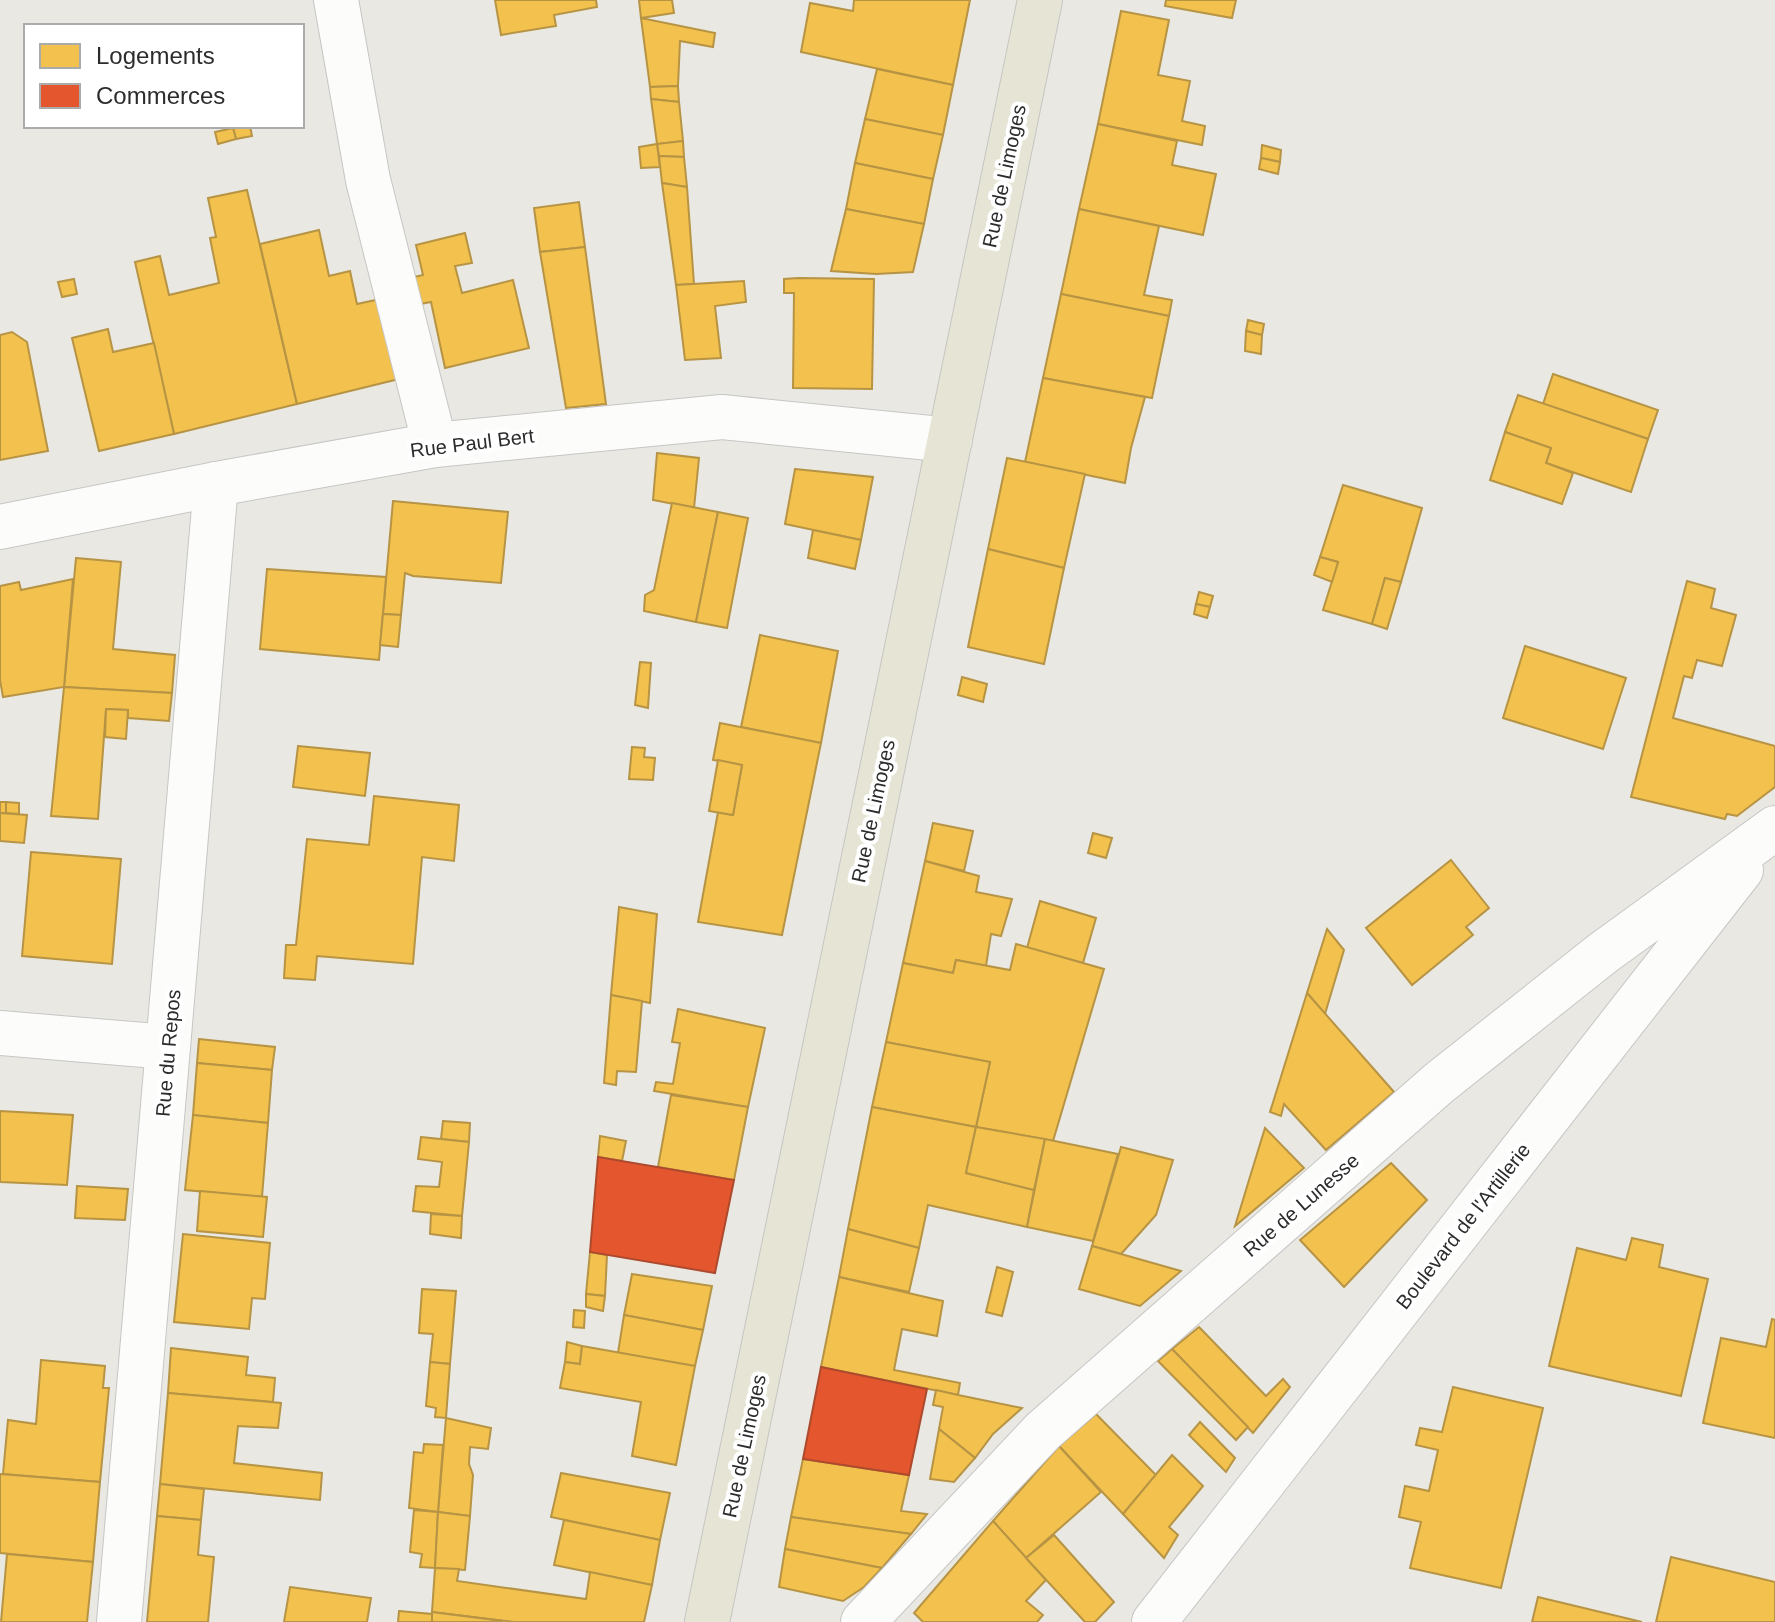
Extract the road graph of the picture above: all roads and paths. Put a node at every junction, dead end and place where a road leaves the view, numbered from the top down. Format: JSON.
{"nodes":[{"id":1,"x":336,"y":0,"type":"edge"},
{"id":2,"x":1040,"y":0,"type":"edge"},
{"id":3,"x":950,"y":440,"type":"junction"},
{"id":4,"x":435,"y":445,"type":"junction"},
{"id":5,"x":216,"y":484,"type":"junction"},
{"id":6,"x":0,"y":527,"type":"edge"},
{"id":7,"x":1773,"y":829,"type":"edge"},
{"id":8,"x":0,"y":1033,"type":"edge"},
{"id":9,"x":168,"y":1047,"type":"junction"},
{"id":10,"x":119,"y":1622,"type":"edge"},
{"id":11,"x":707,"y":1622,"type":"edge"},
{"id":12,"x":863,"y":1622,"type":"edge"},
{"id":13,"x":1154,"y":1622,"type":"edge"}],
"edges":[{"from":1,"to":4,"type":"street"},
{"from":2,"to":3,"type":"main road","name":"Rue de Limoges"},
{"from":3,"to":4,"type":"street","name":"Rue Paul Bert"},
{"from":3,"to":11,"type":"main road","name":"Rue de Limoges"},
{"from":4,"to":5,"type":"street","name":"Rue Paul Bert"},
{"from":5,"to":6,"type":"street","name":"Rue Paul Bert"},
{"from":5,"to":9,"type":"street","name":"Rue du Repos"},
{"from":7,"to":12,"type":"street","name":"Rue de Lunesse"},
{"from":7,"to":13,"type":"street","name":"Boulevard de l'Artillerie"},
{"from":8,"to":9,"type":"street"},
{"from":9,"to":10,"type":"street","name":"Rue du Repos"}]}
